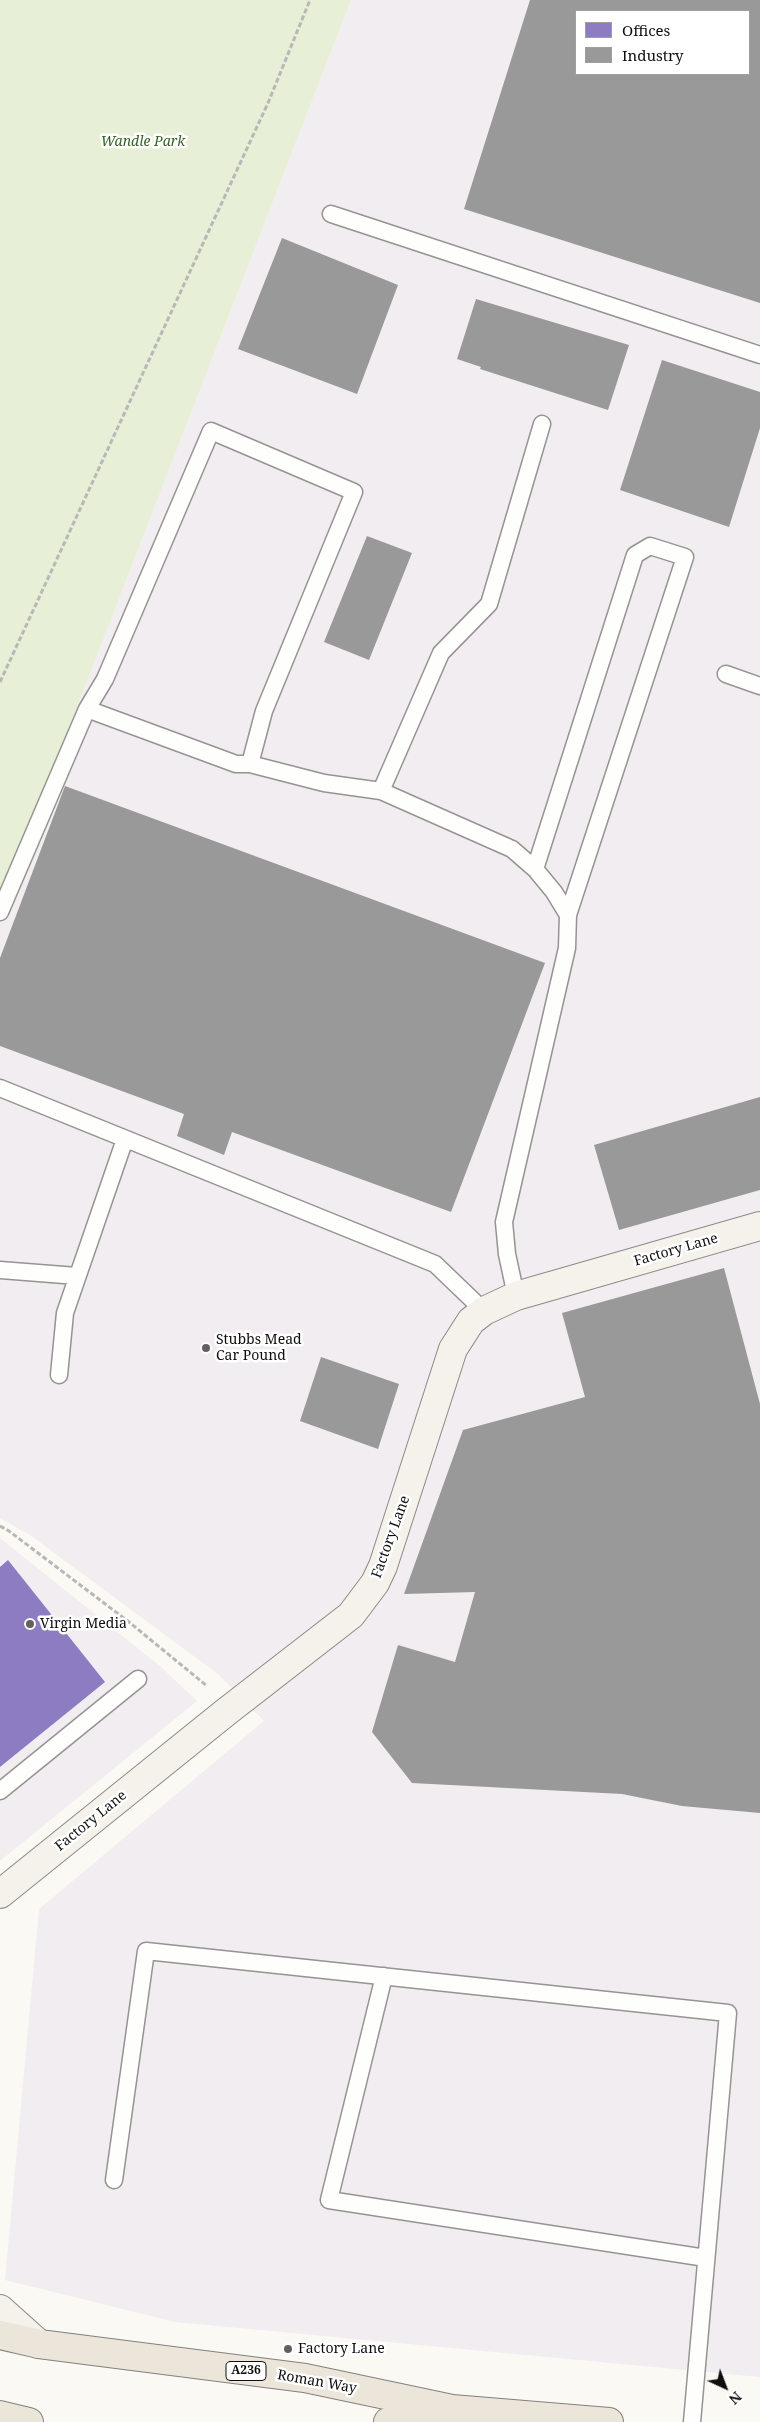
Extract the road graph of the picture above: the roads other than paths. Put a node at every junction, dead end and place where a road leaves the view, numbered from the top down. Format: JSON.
{"nodes":[{"id":1,"x":330,"y":214,"type":"dead end"},
{"id":2,"x":760,"y":356,"type":"edge"},
{"id":3,"x":542,"y":424,"type":"dead end"},
{"id":4,"x":726,"y":674,"type":"dead end"},
{"id":5,"x":760,"y":686,"type":"edge"},
{"id":6,"x":87,"y":709,"type":"junction"},
{"id":7,"x":250,"y":764,"type":"junction"},
{"id":8,"x":382,"y":791,"type":"junction"},
{"id":9,"x":535,"y":869,"type":"junction"},
{"id":10,"x":0,"y":912,"type":"edge"},
{"id":11,"x":568,"y":915,"type":"junction"},
{"id":12,"x":0,"y":1088,"type":"edge"},
{"id":13,"x":125,"y":1139,"type":"junction"},
{"id":14,"x":760,"y":1226,"type":"edge"},
{"id":15,"x":0,"y":1270,"type":"edge"},
{"id":16,"x":78,"y":1276,"type":"junction"},
{"id":17,"x":516,"y":1296,"type":"junction"},
{"id":18,"x":484,"y":1311,"type":"junction"},
{"id":19,"x":59,"y":1375,"type":"dead end"},
{"id":20,"x":138,"y":1679,"type":"dead end"},
{"id":21,"x":0,"y":1790,"type":"edge"},
{"id":22,"x":0,"y":1894,"type":"edge"},
{"id":23,"x":384,"y":1976,"type":"junction"},
{"id":24,"x":114,"y":2180,"type":"dead end"},
{"id":25,"x":706,"y":2258,"type":"junction"},
{"id":26,"x":0,"y":2309,"type":"edge"},
{"id":27,"x":0,"y":2335,"type":"edge"},
{"id":28,"x":39,"y":2344,"type":"junction"},
{"id":29,"x":452,"y":2409,"type":"junction"},
{"id":30,"x":0,"y":2415,"type":"edge"},
{"id":31,"x":29,"y":2422,"type":"edge"},
{"id":32,"x":388,"y":2422,"type":"edge"},
{"id":33,"x":609,"y":2422,"type":"edge"},
{"id":34,"x":692,"y":2422,"type":"edge"}],
"edges":[{"from":1,"to":2,"type":"lane"},
{"from":3,"to":8,"type":"lane"},
{"from":4,"to":5,"type":"lane"},
{"from":6,"to":7,"type":"lane"},
{"from":6,"to":7,"type":"lane"},
{"from":6,"to":10,"type":"lane"},
{"from":7,"to":8,"type":"lane"},
{"from":8,"to":9,"type":"lane"},
{"from":9,"to":11,"type":"lane"},
{"from":9,"to":11,"type":"lane"},
{"from":11,"to":17,"type":"lane"},
{"from":12,"to":13,"type":"lane"},
{"from":13,"to":16,"type":"lane"},
{"from":13,"to":18,"type":"lane"},
{"from":14,"to":17,"type":"street","name":"Factory Lane"},
{"from":15,"to":16,"type":"lane"},
{"from":16,"to":19,"type":"lane"},
{"from":17,"to":18,"type":"street","name":"Factory Lane"},
{"from":18,"to":22,"type":"street","name":"Factory Lane"},
{"from":20,"to":21,"type":"lane"},
{"from":23,"to":24,"type":"lane"},
{"from":23,"to":25,"type":"lane"},
{"from":23,"to":25,"type":"lane"},
{"from":25,"to":34,"type":"lane"},
{"from":26,"to":28,"type":"street"},
{"from":27,"to":28,"type":"main road","name":"Roman Way","number":"A236"},
{"from":28,"to":29,"type":"main road","name":"Roman Way","number":"A236"},
{"from":29,"to":32,"type":"main road","number":"A236"},
{"from":29,"to":33,"type":"main road","number":"A236"},
{"from":30,"to":31,"type":"main road"}]}
